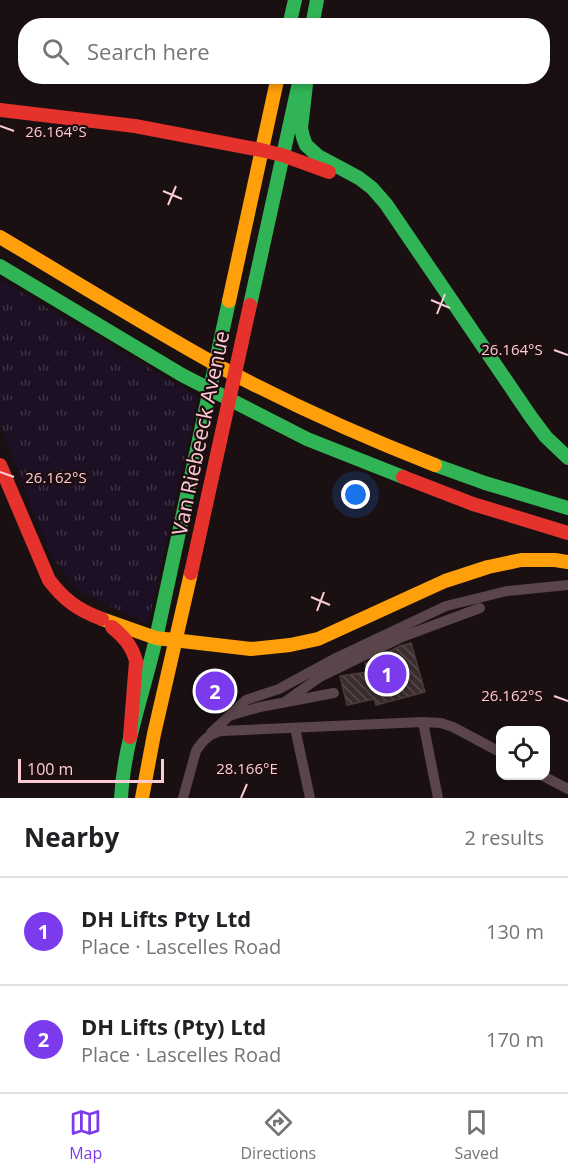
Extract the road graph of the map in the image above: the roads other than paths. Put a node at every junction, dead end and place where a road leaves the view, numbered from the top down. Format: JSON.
{"nodes":[{"id":1,"x":295,"y":0,"type":"edge"},
{"id":2,"x":317,"y":0,"type":"edge"},
{"id":3,"x":291,"y":18,"type":"edge"},
{"id":4,"x":314,"y":18,"type":"edge"},
{"id":5,"x":276,"y":84,"type":"edge"},
{"id":6,"x":298,"y":84,"type":"edge"},
{"id":7,"x":306,"y":84,"type":"edge"},
{"id":8,"x":0,"y":110,"type":"edge"},
{"id":9,"x":261,"y":150,"type":"junction"},
{"id":10,"x":282,"y":155,"type":"junction"},
{"id":11,"x":378,"y":194,"type":"junction"},
{"id":12,"x":0,"y":237,"type":"edge"},
{"id":13,"x":0,"y":266,"type":"edge"},
{"id":14,"x":568,"y":458,"type":"edge"},
{"id":15,"x":0,"y":465,"type":"edge"},
{"id":16,"x":568,"y":508,"type":"edge"},
{"id":17,"x":568,"y":533,"type":"edge"},
{"id":18,"x":568,"y":562,"type":"edge"},
{"id":19,"x":568,"y":585,"type":"edge"},
{"id":20,"x":480,"y":608,"type":"dead end"},
{"id":21,"x":94,"y":616,"type":"junction"},
{"id":22,"x":156,"y":638,"type":"junction"},
{"id":23,"x":176,"y":641,"type":"junction"},
{"id":24,"x":334,"y":693,"type":"dead end"},
{"id":25,"x":283,"y":703,"type":"junction"},
{"id":26,"x":229,"y":716,"type":"junction"},
{"id":27,"x":423,"y":722,"type":"junction"},
{"id":28,"x":295,"y":728,"type":"junction"},
{"id":29,"x":209,"y":736,"type":"junction"},
{"id":30,"x":130,"y":737,"type":"junction"},
{"id":31,"x":496,"y":749,"type":"edge"},
{"id":32,"x":122,"y":780,"type":"junction"},
{"id":33,"x":550,"y":780,"type":"edge"},
{"id":34,"x":568,"y":789,"type":"edge"},
{"id":35,"x":110,"y":798,"type":"edge"},
{"id":36,"x":121,"y":798,"type":"edge"},
{"id":37,"x":142,"y":798,"type":"edge"},
{"id":38,"x":183,"y":798,"type":"edge"},
{"id":39,"x":310,"y":798,"type":"edge"},
{"id":40,"x":438,"y":798,"type":"edge"}],
"edges":[{"from":1,"to":3,"type":"main road"},
{"from":2,"to":4,"type":"main road"},
{"from":5,"to":9,"type":"main road","name":"Van Riebeeck Avenue"},
{"from":6,"to":10,"type":"main road","name":"Van Riebeeck Avenue"},
{"from":7,"to":11,"type":"main road"},
{"from":8,"to":9,"type":"main road"},
{"from":9,"to":10,"type":"main road"},
{"from":9,"to":22,"type":"main road","name":"Van Riebeeck Avenue"},
{"from":10,"to":11,"type":"main road"},
{"from":10,"to":23,"type":"main road","name":"Van Riebeeck Avenue"},
{"from":11,"to":14,"type":"main road"},
{"from":12,"to":16,"type":"main road"},
{"from":13,"to":17,"type":"main road"},
{"from":15,"to":21,"type":"main road"},
{"from":18,"to":23,"type":"main road"},
{"from":19,"to":26,"type":"street"},
{"from":20,"to":25,"type":"street"},
{"from":21,"to":22,"type":"main road"},
{"from":21,"to":30,"type":"main road"},
{"from":22,"to":23,"type":"main road"},
{"from":22,"to":30,"type":"main road","name":"Van Riebeeck Avenue"},
{"from":23,"to":37,"type":"main road","name":"Van Riebeeck Avenue"},
{"from":24,"to":25,"type":"street"},
{"from":25,"to":26,"type":"street"},
{"from":26,"to":29,"type":"street"},
{"from":27,"to":28,"type":"street"},
{"from":27,"to":31,"type":"street"},
{"from":27,"to":40,"type":"street"},
{"from":28,"to":29,"type":"street"},
{"from":28,"to":39,"type":"street"},
{"from":29,"to":38,"type":"street"},
{"from":30,"to":32,"type":"main road","name":"Van Riebeeck Avenue"},
{"from":32,"to":35,"type":"main road"},
{"from":32,"to":36,"type":"main road","name":"Van Riebeeck Avenue"},
{"from":33,"to":34,"type":"street"}]}
